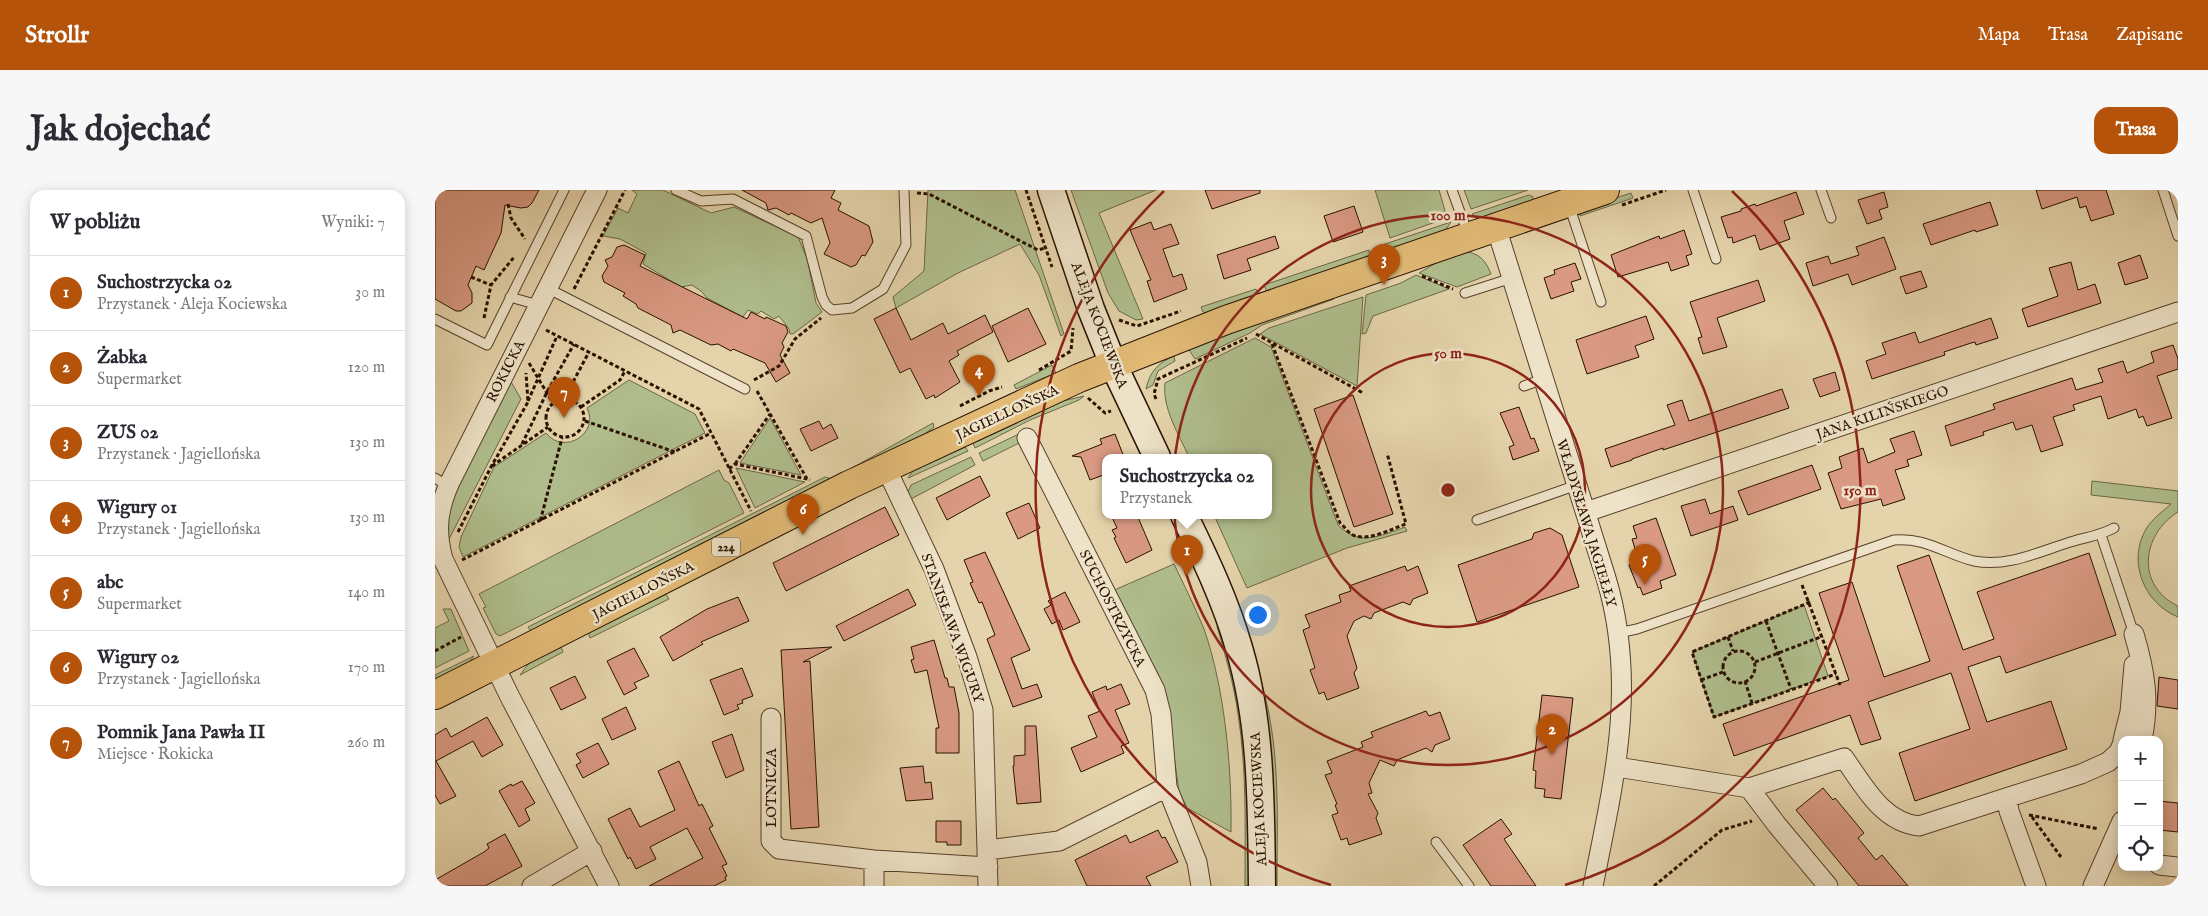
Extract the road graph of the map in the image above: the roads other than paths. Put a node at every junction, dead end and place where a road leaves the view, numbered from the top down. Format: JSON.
{"nodes":[{"id":1,"x":564,"y":190,"type":"edge"},
{"id":2,"x":597,"y":190,"type":"edge"},
{"id":3,"x":676,"y":190,"type":"edge"},
{"id":4,"x":1051,"y":190,"type":"edge"},
{"id":5,"x":1452,"y":190,"type":"edge"},
{"id":6,"x":1605,"y":190,"type":"edge"},
{"id":7,"x":1693,"y":190,"type":"edge"},
{"id":8,"x":1821,"y":190,"type":"edge"},
{"id":9,"x":2163,"y":190,"type":"edge"},
{"id":10,"x":904,"y":191,"type":"edge"},
{"id":11,"x":1568,"y":202,"type":"junction"},
{"id":12,"x":1831,"y":218,"type":"dead end"},
{"id":13,"x":1497,"y":227,"type":"junction"},
{"id":14,"x":1468,"y":236,"type":"junction"},
{"id":15,"x":2178,"y":236,"type":"edge"},
{"id":16,"x":1716,"y":259,"type":"dead end"},
{"id":17,"x":1511,"y":278,"type":"junction"},
{"id":18,"x":547,"y":288,"type":"junction"},
{"id":19,"x":1465,"y":293,"type":"dead end"},
{"id":20,"x":510,"y":298,"type":"junction"},
{"id":21,"x":1601,"y":302,"type":"dead end"},
{"id":22,"x":2178,"y":312,"type":"edge"},
{"id":23,"x":534,"y":313,"type":"junction"},
{"id":24,"x":435,"y":319,"type":"edge"},
{"id":25,"x":1113,"y":364,"type":"junction"},
{"id":26,"x":1543,"y":379,"type":"junction"},
{"id":27,"x":1524,"y":386,"type":"dead end"},
{"id":28,"x":745,"y":389,"type":"dead end"},
{"id":29,"x":1027,"y":438,"type":"dead end"},
{"id":30,"x":1156,"y":454,"type":"edge"},
{"id":31,"x":886,"y":468,"type":"junction"},
{"id":32,"x":441,"y":482,"type":"edge"},
{"id":33,"x":1577,"y":485,"type":"junction"},
{"id":34,"x":1586,"y":512,"type":"junction"},
{"id":35,"x":1187,"y":519,"type":"edge"},
{"id":36,"x":1477,"y":520,"type":"dead end"},
{"id":37,"x":2114,"y":528,"type":"dead end"},
{"id":38,"x":2101,"y":535,"type":"junction"},
{"id":39,"x":1618,"y":633,"type":"junction"},
{"id":40,"x":2134,"y":634,"type":"junction"},
{"id":41,"x":495,"y":665,"type":"junction"},
{"id":42,"x":435,"y":695,"type":"edge"},
{"id":43,"x":771,"y":718,"type":"dead end"},
{"id":44,"x":2124,"y":736,"type":"edge"},
{"id":45,"x":2142,"y":736,"type":"edge"},
{"id":46,"x":2118,"y":753,"type":"edge"},
{"id":47,"x":1617,"y":766,"type":"junction"},
{"id":48,"x":1167,"y":787,"type":"junction"},
{"id":49,"x":1749,"y":788,"type":"junction"},
{"id":50,"x":2008,"y":804,"type":"junction"},
{"id":51,"x":2118,"y":831,"type":"edge"},
{"id":52,"x":1436,"y":842,"type":"dead end"},
{"id":53,"x":592,"y":851,"type":"junction"},
{"id":54,"x":988,"y":858,"type":"junction"},
{"id":55,"x":874,"y":860,"type":"junction"},
{"id":56,"x":2163,"y":866,"type":"edge"},
{"id":57,"x":2178,"y":868,"type":"edge"},
{"id":58,"x":532,"y":886,"type":"edge"},
{"id":59,"x":609,"y":886,"type":"edge"},
{"id":60,"x":874,"y":886,"type":"edge"},
{"id":61,"x":988,"y":886,"type":"edge"},
{"id":62,"x":1201,"y":886,"type":"edge"},
{"id":63,"x":1262,"y":886,"type":"edge"},
{"id":64,"x":1469,"y":886,"type":"edge"},
{"id":65,"x":1593,"y":886,"type":"edge"},
{"id":66,"x":1828,"y":886,"type":"edge"},
{"id":67,"x":2036,"y":886,"type":"edge"},
{"id":68,"x":2093,"y":886,"type":"edge"}],
"edges":[{"from":1,"to":20,"type":"lane"},
{"from":2,"to":18,"type":"street","name":"ROKICKA"},
{"from":3,"to":10,"type":"lane"},
{"from":4,"to":25,"type":"street","name":"ALEJA KOCIEWSKA"},
{"from":5,"to":14,"type":"lane"},
{"from":6,"to":11,"type":"main road","name":"JAGIELLOŃSKA","number":"224"},
{"from":7,"to":16,"type":"lane"},
{"from":8,"to":12,"type":"lane"},
{"from":9,"to":15,"type":"lane"},
{"from":11,"to":13,"type":"main road","name":"JAGIELLOŃSKA","number":"224"},
{"from":11,"to":21,"type":"lane"},
{"from":13,"to":14,"type":"main road","name":"JAGIELLOŃSKA","number":"224"},
{"from":13,"to":17,"type":"street","name":"WŁADYSŁAWA JAGIEŁŁY"},
{"from":14,"to":25,"type":"main road","name":"JAGIELLOŃSKA","number":"224"},
{"from":17,"to":19,"type":"lane"},
{"from":17,"to":26,"type":"street","name":"WŁADYSŁAWA JAGIEŁŁY"},
{"from":18,"to":23,"type":"street","name":"ROKICKA"},
{"from":18,"to":28,"type":"lane"},
{"from":20,"to":23,"type":"lane"},
{"from":20,"to":24,"type":"lane"},
{"from":22,"to":34,"type":"street","name":"JANA KILIŃSKIEGO"},
{"from":23,"to":32,"type":"street","name":"ROKICKA"},
{"from":25,"to":30,"type":"street","name":"ALEJA KOCIEWSKA"},
{"from":25,"to":31,"type":"main road","name":"JAGIELLOŃSKA","number":"224"},
{"from":26,"to":27,"type":"lane"},
{"from":26,"to":33,"type":"street","name":"WŁADYSŁAWA JAGIEŁŁY"},
{"from":29,"to":48,"type":"street","name":"SUCHOSTRZYCKA"},
{"from":31,"to":41,"type":"main road","name":"JAGIELLOŃSKA","number":"224"},
{"from":31,"to":54,"type":"street","name":"STANISŁAWA WIGURY"},
{"from":32,"to":41,"type":"street","name":"ROKICKA"},
{"from":33,"to":34,"type":"street","name":"WŁADYSŁAWA JAGIEŁŁY"},
{"from":33,"to":36,"type":"lane"},
{"from":34,"to":39,"type":"street","name":"WŁADYSŁAWA JAGIEŁŁY"},
{"from":35,"to":63,"type":"street","name":"ALEJA KOCIEWSKA"},
{"from":37,"to":38,"type":"lane"},
{"from":38,"to":39,"type":"lane"},
{"from":38,"to":40,"type":"lane"},
{"from":39,"to":47,"type":"street","name":"WŁADYSŁAWA JAGIEŁŁY"},
{"from":40,"to":44,"type":"street"},
{"from":40,"to":45,"type":"street"},
{"from":41,"to":42,"type":"main road","name":"JAGIELLOŃSKA","number":"224"},
{"from":41,"to":53,"type":"street"},
{"from":43,"to":55,"type":"street","name":"LOTNICZA"},
{"from":46,"to":50,"type":"street"},
{"from":47,"to":49,"type":"street"},
{"from":47,"to":65,"type":"street","name":"WŁADYSŁAWA JAGIEŁŁY"},
{"from":48,"to":54,"type":"street"},
{"from":48,"to":62,"type":"street","name":"SUCHOSTRZYCKA"},
{"from":49,"to":50,"type":"street"},
{"from":49,"to":66,"type":"street"},
{"from":50,"to":67,"type":"street"},
{"from":51,"to":68,"type":"street"},
{"from":52,"to":64,"type":"lane"},
{"from":53,"to":58,"type":"street"},
{"from":53,"to":59,"type":"street"},
{"from":54,"to":55,"type":"street","name":"LOTNICZA"},
{"from":54,"to":61,"type":"street","name":"STANISŁAWA WIGURY"},
{"from":55,"to":60,"type":"street"},
{"from":56,"to":57,"type":"street"}]}
